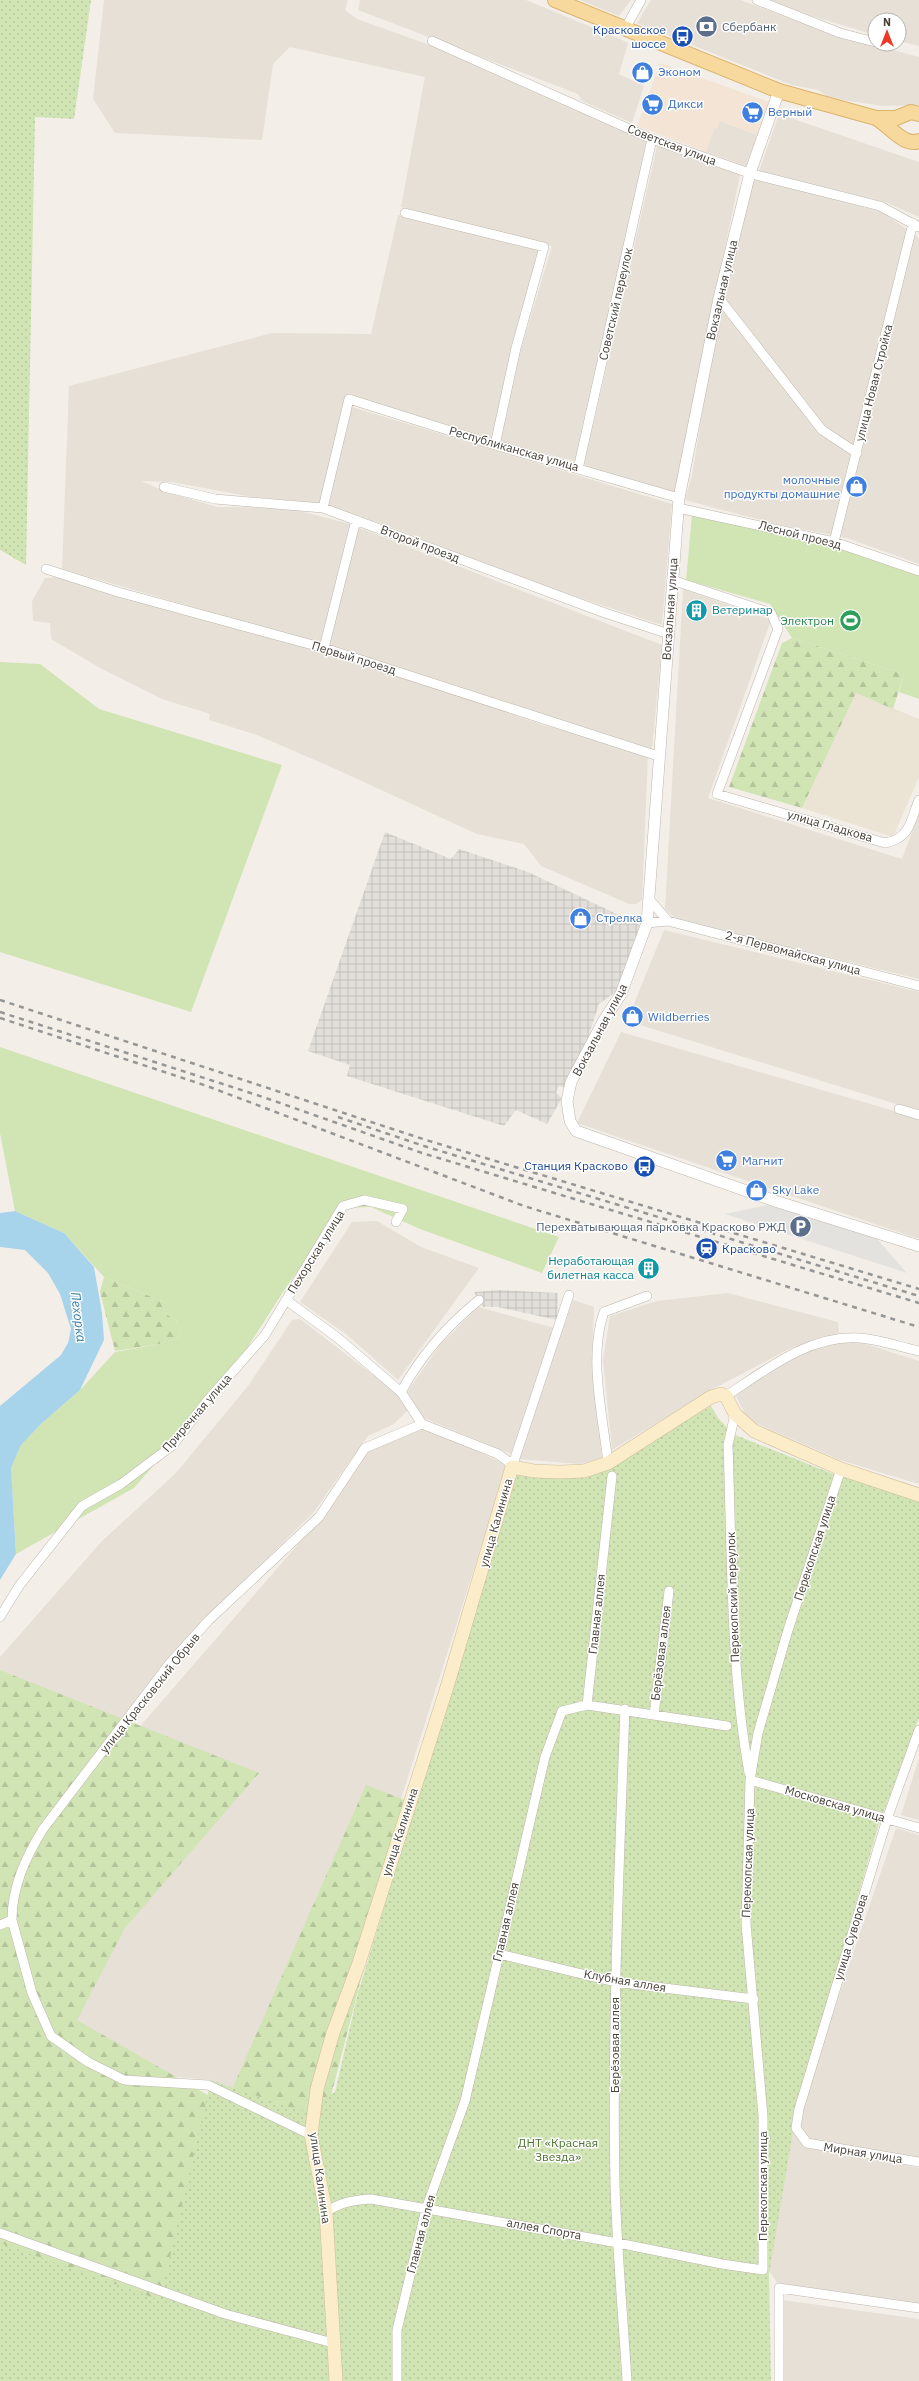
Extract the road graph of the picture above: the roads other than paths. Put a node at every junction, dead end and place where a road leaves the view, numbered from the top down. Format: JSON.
{"nodes":[{"id":1,"x":555,"y":0,"type":"edge"},
{"id":2,"x":641,"y":0,"type":"edge"},
{"id":3,"x":757,"y":0,"type":"edge"},
{"id":4,"x":625,"y":29,"type":"junction"},
{"id":5,"x":867,"y":40,"type":"edge"},
{"id":6,"x":432,"y":41,"type":"dead end"},
{"id":7,"x":779,"y":91,"type":"junction"},
{"id":8,"x":919,"y":114,"type":"edge"},
{"id":9,"x":902,"y":116,"type":"junction"},
{"id":10,"x":876,"y":118,"type":"junction"},
{"id":11,"x":899,"y":136,"type":"junction"},
{"id":12,"x":652,"y":139,"type":"junction"},
{"id":13,"x":919,"y":141,"type":"edge"},
{"id":14,"x":750,"y":173,"type":"junction"},
{"id":15,"x":405,"y":212,"type":"dead end"},
{"id":16,"x":916,"y":225,"type":"edge"},
{"id":17,"x":719,"y":298,"type":"junction"},
{"id":18,"x":495,"y":445,"type":"junction"},
{"id":19,"x":857,"y":453,"type":"junction"},
{"id":20,"x":578,"y":468,"type":"junction"},
{"id":21,"x":164,"y":487,"type":"dead end"},
{"id":22,"x":678,"y":503,"type":"junction"},
{"id":23,"x":323,"y":508,"type":"junction"},
{"id":24,"x":356,"y":520,"type":"junction"},
{"id":25,"x":834,"y":542,"type":"junction"},
{"id":26,"x":46,"y":569,"type":"dead end"},
{"id":27,"x":919,"y":571,"type":"edge"},
{"id":28,"x":672,"y":580,"type":"junction"},
{"id":29,"x":669,"y":634,"type":"junction"},
{"id":30,"x":324,"y":648,"type":"junction"},
{"id":31,"x":658,"y":756,"type":"junction"},
{"id":32,"x":919,"y":800,"type":"edge"},
{"id":33,"x":649,"y":900,"type":"junction"},
{"id":34,"x":668,"y":921,"type":"junction"},
{"id":35,"x":647,"y":923,"type":"junction"},
{"id":36,"x":919,"y":986,"type":"edge"},
{"id":37,"x":900,"y":1109,"type":"dead end"},
{"id":38,"x":919,"y":1115,"type":"edge"},
{"id":39,"x":396,"y":1222,"type":"dead end"},
{"id":40,"x":919,"y":1246,"type":"edge"},
{"id":41,"x":569,"y":1295,"type":"dead end"},
{"id":42,"x":647,"y":1296,"type":"dead end"},
{"id":43,"x":286,"y":1300,"type":"junction"},
{"id":44,"x":479,"y":1300,"type":"dead end"},
{"id":45,"x":919,"y":1351,"type":"edge"},
{"id":46,"x":401,"y":1392,"type":"junction"},
{"id":47,"x":726,"y":1396,"type":"junction"},
{"id":48,"x":735,"y":1414,"type":"junction"},
{"id":49,"x":422,"y":1424,"type":"junction"},
{"id":50,"x":608,"y":1463,"type":"junction"},
{"id":51,"x":512,"y":1467,"type":"junction"},
{"id":52,"x":841,"y":1469,"type":"junction"},
{"id":53,"x":612,"y":1476,"type":"dead end"},
{"id":54,"x":919,"y":1494,"type":"edge"},
{"id":55,"x":669,"y":1591,"type":"dead end"},
{"id":56,"x":0,"y":1617,"type":"edge"},
{"id":57,"x":587,"y":1705,"type":"junction"},
{"id":58,"x":625,"y":1709,"type":"junction"},
{"id":59,"x":654,"y":1715,"type":"junction"},
{"id":60,"x":727,"y":1726,"type":"dead end"},
{"id":61,"x":919,"y":1730,"type":"edge"},
{"id":62,"x":750,"y":1780,"type":"junction"},
{"id":63,"x":887,"y":1818,"type":"junction"},
{"id":64,"x":919,"y":1828,"type":"edge"},
{"id":65,"x":12,"y":1920,"type":"junction"},
{"id":66,"x":0,"y":1925,"type":"edge"},
{"id":67,"x":499,"y":1954,"type":"junction"},
{"id":68,"x":615,"y":1982,"type":"junction"},
{"id":69,"x":754,"y":1999,"type":"junction"},
{"id":70,"x":311,"y":2135,"type":"junction"},
{"id":71,"x":807,"y":2143,"type":"joint"},
{"id":72,"x":919,"y":2162,"type":"edge"},
{"id":73,"x":426,"y":2209,"type":"junction"},
{"id":74,"x":326,"y":2212,"type":"junction"},
{"id":75,"x":0,"y":2233,"type":"edge"},
{"id":76,"x":618,"y":2243,"type":"junction"},
{"id":77,"x":763,"y":2270,"type":"joint"},
{"id":78,"x":919,"y":2308,"type":"edge"},
{"id":79,"x":333,"y":2342,"type":"junction"},
{"id":80,"x":336,"y":2381,"type":"edge"},
{"id":81,"x":397,"y":2381,"type":"edge"},
{"id":82,"x":627,"y":2381,"type":"edge"},
{"id":83,"x":779,"y":2381,"type":"edge"}],
"edges":[{"from":1,"to":4,"type":"main road"},
{"from":2,"to":4,"type":"street"},
{"from":3,"to":5,"type":"street"},
{"from":4,"to":7,"type":"main road"},
{"from":6,"to":12,"type":"street","name":"Советская улица"},
{"from":7,"to":10,"type":"main road"},
{"from":7,"to":14,"type":"street","name":"Вокзальная улица"},
{"from":8,"to":9,"type":"main road"},
{"from":9,"to":10,"type":"main road"},
{"from":9,"to":11,"type":"main road"},
{"from":10,"to":11,"type":"main road"},
{"from":11,"to":13,"type":"main road"},
{"from":12,"to":14,"type":"street","name":"Советская улица"},
{"from":12,"to":20,"type":"street","name":"Советский переулок"},
{"from":14,"to":16,"type":"street","name":"Советская улица"},
{"from":14,"to":17,"type":"street","name":"Вокзальная улица"},
{"from":15,"to":18,"type":"street"},
{"from":16,"to":19,"type":"street","name":"улица Новая Стройка"},
{"from":17,"to":19,"type":"street"},
{"from":17,"to":22,"type":"street","name":"Вокзальная улица"},
{"from":18,"to":20,"type":"street","name":"Республиканская улица"},
{"from":18,"to":23,"type":"street","name":"Республиканская улица"},
{"from":19,"to":25,"type":"street","name":"улица Новая Стройка"},
{"from":20,"to":22,"type":"street","name":"Республиканская улица"},
{"from":21,"to":23,"type":"street","name":"Второй проезд"},
{"from":22,"to":25,"type":"street","name":"Лесной проезд"},
{"from":22,"to":28,"type":"street","name":"Вокзальная улица"},
{"from":23,"to":24,"type":"street","name":"Второй проезд"},
{"from":24,"to":29,"type":"street","name":"Второй проезд"},
{"from":24,"to":30,"type":"street"},
{"from":25,"to":27,"type":"street","name":"Лесной проезд"},
{"from":26,"to":30,"type":"street","name":"Первый проезд"},
{"from":28,"to":29,"type":"street","name":"Вокзальная улица"},
{"from":28,"to":32,"type":"street","name":"улица Гладкова"},
{"from":29,"to":31,"type":"street","name":"Вокзальная улица"},
{"from":30,"to":31,"type":"street","name":"Первый проезд"},
{"from":31,"to":33,"type":"street","name":"Вокзальная улица"},
{"from":33,"to":34,"type":"street"},
{"from":33,"to":35,"type":"street","name":"Вокзальная улица"},
{"from":34,"to":35,"type":"street","name":"2-я Первомайская улица"},
{"from":34,"to":36,"type":"street","name":"2-я Первомайская улица"},
{"from":35,"to":40,"type":"street","name":"Вокзальная улица"},
{"from":37,"to":38,"type":"street"},
{"from":39,"to":43,"type":"street","name":"Пехорская улица"},
{"from":41,"to":51,"type":"street","name":"улица Калинина"},
{"from":42,"to":50,"type":"street"},
{"from":43,"to":46,"type":"street"},
{"from":43,"to":56,"type":"street","name":"Приречная улица"},
{"from":44,"to":46,"type":"street"},
{"from":45,"to":47,"type":"street"},
{"from":46,"to":49,"type":"street"},
{"from":47,"to":48,"type":"main road"},
{"from":47,"to":50,"type":"main road"},
{"from":48,"to":52,"type":"main road"},
{"from":48,"to":62,"type":"street","name":"Перекопский переулок"},
{"from":49,"to":51,"type":"street"},
{"from":49,"to":65,"type":"street","name":"улица Красковский Обрыв"},
{"from":50,"to":51,"type":"main road"},
{"from":51,"to":70,"type":"main road","name":"улица Калинина"},
{"from":52,"to":54,"type":"main road"},
{"from":52,"to":62,"type":"street","name":"Перекопская улица"},
{"from":53,"to":57,"type":"street","name":"Главная аллея"},
{"from":55,"to":59,"type":"street","name":"Берёзовая аллея"},
{"from":57,"to":58,"type":"street"},
{"from":57,"to":67,"type":"street","name":"Главная аллея"},
{"from":58,"to":59,"type":"street"},
{"from":58,"to":68,"type":"street","name":"Берёзовая аллея"},
{"from":59,"to":60,"type":"street"},
{"from":61,"to":63,"type":"street","name":"улица Суворова"},
{"from":62,"to":63,"type":"street","name":"Московская улица"},
{"from":62,"to":69,"type":"street","name":"Перекопская улица"},
{"from":63,"to":64,"type":"street","name":"Московская улица"},
{"from":63,"to":71,"type":"street","name":"улица Суворова"},
{"from":65,"to":66,"type":"street"},
{"from":65,"to":70,"type":"street","name":"улица Красковский Обрыв"},
{"from":67,"to":68,"type":"street","name":"Клубная аллея"},
{"from":67,"to":73,"type":"street","name":"Главная аллея"},
{"from":68,"to":69,"type":"street","name":"Клубная аллея"},
{"from":68,"to":76,"type":"street","name":"Берёзовая аллея"},
{"from":69,"to":77,"type":"street","name":"Перекопская улица"},
{"from":70,"to":74,"type":"main road","name":"улица Калинина"},
{"from":71,"to":72,"type":"street","name":"Мирная улица"},
{"from":73,"to":74,"type":"street","name":"аллея Спорта"},
{"from":73,"to":76,"type":"street","name":"аллея Спорта"},
{"from":73,"to":81,"type":"street","name":"Главная аллея"},
{"from":74,"to":79,"type":"main road","name":"улица Калинина"},
{"from":75,"to":79,"type":"street"},
{"from":76,"to":77,"type":"street","name":"аллея Спорта"},
{"from":76,"to":82,"type":"street","name":"Берёзовая аллея"},
{"from":78,"to":83,"type":"street"},
{"from":79,"to":80,"type":"main road","name":"улица Калинина"}]}
